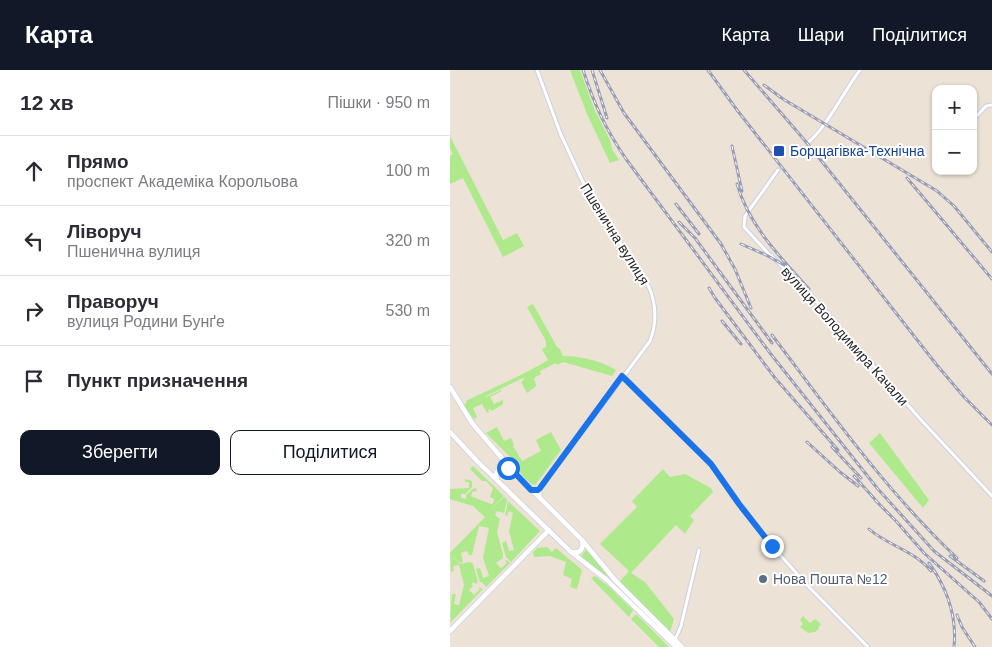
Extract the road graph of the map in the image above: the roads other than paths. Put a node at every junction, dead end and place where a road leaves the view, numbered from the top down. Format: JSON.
{"nodes":[{"id":1,"x":537,"y":70,"type":"edge"},
{"id":2,"x":860,"y":70,"type":"edge"},
{"id":3,"x":992,"y":105,"type":"edge"},
{"id":4,"x":977,"y":116,"type":"edge"},
{"id":5,"x":807,"y":143,"type":"dead end"},
{"id":6,"x":778,"y":170,"type":"dead end"},
{"id":7,"x":622,"y":376,"type":"junction"},
{"id":8,"x":450,"y":387,"type":"edge"},
{"id":9,"x":450,"y":432,"type":"edge"},
{"id":10,"x":511,"y":469,"type":"junction"},
{"id":11,"x":498,"y":481,"type":"junction"},
{"id":12,"x":540,"y":488,"type":"junction"},
{"id":13,"x":531,"y":490,"type":"junction"},
{"id":14,"x":992,"y":496,"type":"edge"},
{"id":15,"x":541,"y":500,"type":"junction"},
{"id":16,"x":549,"y":530,"type":"junction"},
{"id":17,"x":582,"y":540,"type":"junction"},
{"id":18,"x":699,"y":550,"type":"dead end"},
{"id":19,"x":570,"y":551,"type":"junction"},
{"id":20,"x":450,"y":631,"type":"edge"},
{"id":21,"x":675,"y":640,"type":"junction"},
{"id":22,"x":676,"y":647,"type":"edge"},
{"id":23,"x":682,"y":647,"type":"edge"},
{"id":24,"x":868,"y":647,"type":"edge"}],
"edges":[{"from":1,"to":7,"type":"street","name":"Пшенична вулиця"},
{"from":2,"to":5,"type":"street"},
{"from":3,"to":4,"type":"street"},
{"from":6,"to":14,"type":"street","name":"вулиця Володимира Качали"},
{"from":7,"to":12,"type":"street","name":"Пшенична вулиця"},
{"from":7,"to":24,"type":"street"},
{"from":8,"to":10,"type":"main road"},
{"from":9,"to":11,"type":"main road"},
{"from":10,"to":11,"type":"main road"},
{"from":10,"to":13,"type":"main road"},
{"from":11,"to":16,"type":"main road"},
{"from":12,"to":13,"type":"street"},
{"from":12,"to":15,"type":"street"},
{"from":13,"to":15,"type":"main road"},
{"from":15,"to":17,"type":"main road"},
{"from":16,"to":19,"type":"main road"},
{"from":16,"to":20,"type":"main road"},
{"from":17,"to":19,"type":"main road"},
{"from":17,"to":21,"type":"main road"},
{"from":18,"to":21,"type":"street"},
{"from":19,"to":22,"type":"main road"},
{"from":21,"to":23,"type":"main road"}]}
